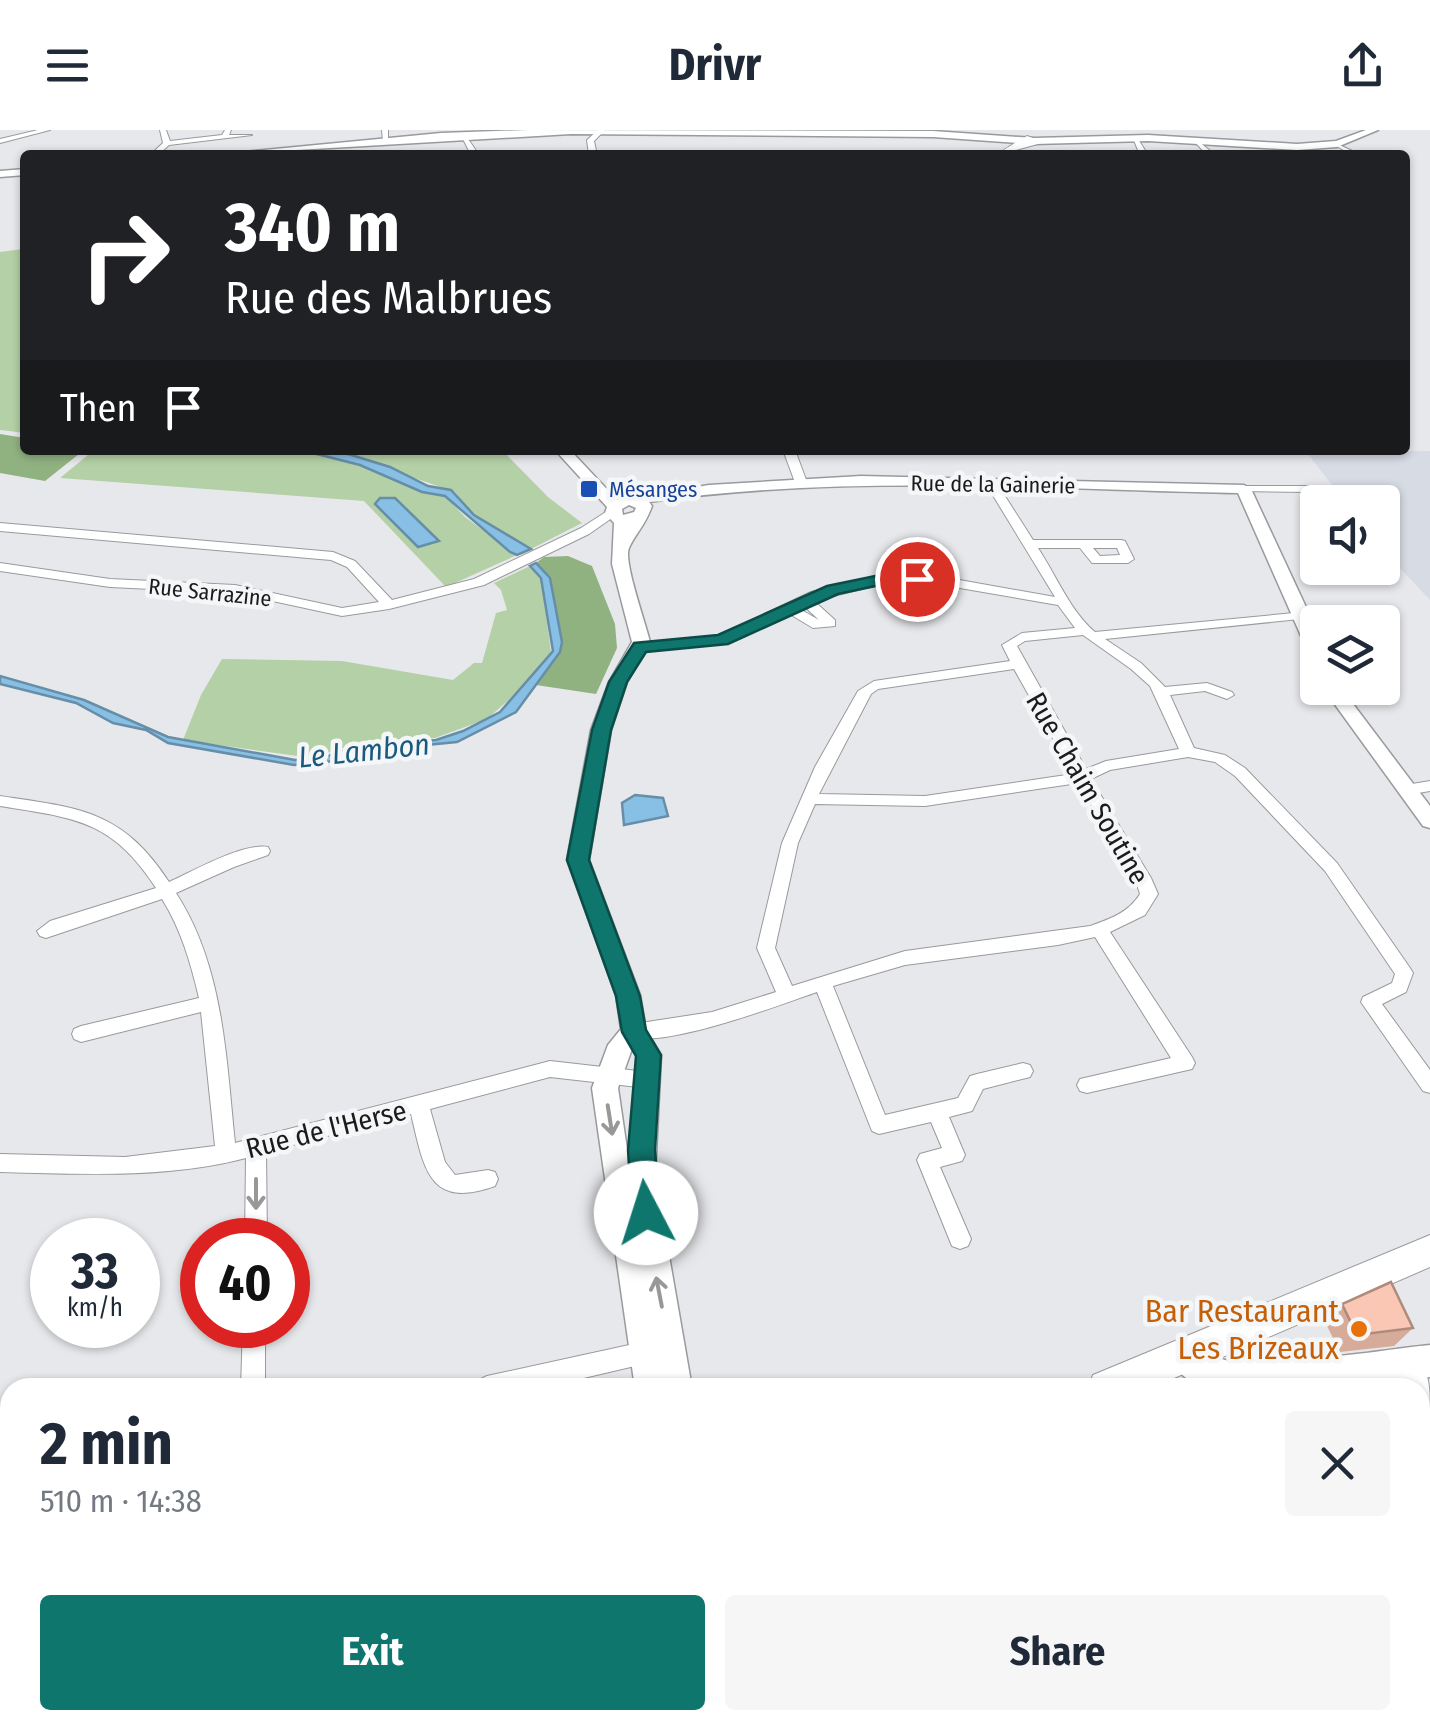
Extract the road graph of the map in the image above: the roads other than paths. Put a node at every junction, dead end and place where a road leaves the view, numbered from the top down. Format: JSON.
{"nodes":[{"id":1,"x":48,"y":130,"type":"edge"},
{"id":2,"x":162,"y":130,"type":"edge"},
{"id":3,"x":601,"y":130,"type":"edge"},
{"id":4,"x":1374,"y":130,"type":"edge"},
{"id":5,"x":226,"y":134,"type":"edge"},
{"id":6,"x":250,"y":134,"type":"dead end"},
{"id":7,"x":464,"y":135,"type":"junction"},
{"id":8,"x":386,"y":136,"type":"edge"},
{"id":9,"x":1136,"y":138,"type":"junction"},
{"id":10,"x":0,"y":140,"type":"edge"},
{"id":11,"x":1028,"y":141,"type":"junction"},
{"id":12,"x":1195,"y":141,"type":"junction"},
{"id":13,"x":167,"y":143,"type":"junction"},
{"id":14,"x":1337,"y":144,"type":"junction"},
{"id":15,"x":159,"y":150,"type":"edge"},
{"id":16,"x":307,"y":150,"type":"edge"},
{"id":17,"x":472,"y":150,"type":"edge"},
{"id":18,"x":592,"y":150,"type":"edge"},
{"id":19,"x":1005,"y":150,"type":"edge"},
{"id":20,"x":1142,"y":150,"type":"edge"},
{"id":21,"x":1205,"y":150,"type":"edge"},
{"id":22,"x":1348,"y":150,"type":"edge"},
{"id":23,"x":567,"y":455,"type":"edge"},
{"id":24,"x":791,"y":455,"type":"edge"},
{"id":25,"x":992,"y":484,"type":"junction"},
{"id":26,"x":802,"y":485,"type":"junction"},
{"id":27,"x":1244,"y":489,"type":"junction"},
{"id":28,"x":1300,"y":489,"type":"edge"},
{"id":29,"x":627,"y":511,"type":"junction"},
{"id":30,"x":0,"y":527,"type":"edge"},
{"id":31,"x":1029,"y":544,"type":"junction"},
{"id":32,"x":1083,"y":544,"type":"dead end"},
{"id":33,"x":0,"y":566,"type":"edge"},
{"id":34,"x":900,"y":579,"type":"junction"},
{"id":35,"x":917,"y":579,"type":"junction"},
{"id":36,"x":805,"y":600,"type":"junction"},
{"id":37,"x":1062,"y":602,"type":"junction"},
{"id":38,"x":389,"y":605,"type":"junction"},
{"id":39,"x":788,"y":608,"type":"junction"},
{"id":40,"x":1300,"y":615,"type":"joint"},
{"id":41,"x":1089,"y":634,"type":"junction"},
{"id":42,"x":640,"y":647,"type":"junction"},
{"id":43,"x":1017,"y":664,"type":"junction"},
{"id":44,"x":1160,"y":692,"type":"junction"},
{"id":45,"x":1227,"y":696,"type":"dead end"},
{"id":46,"x":1344,"y":705,"type":"edge"},
{"id":47,"x":1188,"y":752,"type":"junction"},
{"id":48,"x":1082,"y":777,"type":"junction"},
{"id":49,"x":1430,"y":786,"type":"edge"},
{"id":50,"x":1406,"y":790,"type":"junction"},
{"id":51,"x":810,"y":799,"type":"junction"},
{"id":52,"x":0,"y":801,"type":"edge"},
{"id":53,"x":1430,"y":822,"type":"edge"},
{"id":54,"x":262,"y":851,"type":"dead end"},
{"id":55,"x":166,"y":890,"type":"junction"},
{"id":56,"x":1099,"y":930,"type":"junction"},
{"id":57,"x":46,"y":931,"type":"dead end"},
{"id":58,"x":823,"y":984,"type":"junction"},
{"id":59,"x":786,"y":994,"type":"junction"},
{"id":60,"x":209,"y":1003,"type":"junction"},
{"id":61,"x":634,"y":1032,"type":"junction"},
{"id":62,"x":81,"y":1034,"type":"dead end"},
{"id":63,"x":1023,"y":1071,"type":"dead end"},
{"id":64,"x":608,"y":1076,"type":"junction"},
{"id":65,"x":647,"y":1080,"type":"junction"},
{"id":66,"x":1430,"y":1085,"type":"edge"},
{"id":67,"x":1087,"y":1086,"type":"dead end"},
{"id":68,"x":420,"y":1106,"type":"junction"},
{"id":69,"x":938,"y":1112,"type":"junction"},
{"id":70,"x":256,"y":1148,"type":"junction"},
{"id":71,"x":226,"y":1154,"type":"junction"},
{"id":72,"x":0,"y":1163,"type":"edge"},
{"id":73,"x":488,"y":1180,"type":"dead end"},
{"id":74,"x":256,"y":1218,"type":"edge"},
{"id":75,"x":960,"y":1240,"type":"dead end"},
{"id":76,"x":1430,"y":1251,"type":"edge"},
{"id":77,"x":1238,"y":1333,"type":"junction"},
{"id":78,"x":254,"y":1348,"type":"edge"},
{"id":79,"x":657,"y":1350,"type":"junction"},
{"id":80,"x":1184,"y":1355,"type":"junction"},
{"id":81,"x":1418,"y":1362,"type":"edge"},
{"id":82,"x":1289,"y":1372,"type":"junction"},
{"id":83,"x":253,"y":1378,"type":"edge"},
{"id":84,"x":532,"y":1378,"type":"edge"},
{"id":85,"x":652,"y":1378,"type":"edge"},
{"id":86,"x":672,"y":1378,"type":"edge"},
{"id":87,"x":1130,"y":1378,"type":"edge"},
{"id":88,"x":1217,"y":1378,"type":"edge"},
{"id":89,"x":1251,"y":1378,"type":"edge"}],
"edges":[{"from":1,"to":10,"type":"street"},
{"from":2,"to":13,"type":"street"},
{"from":3,"to":7,"type":"street"},
{"from":3,"to":11,"type":"street"},
{"from":3,"to":18,"type":"street"},
{"from":4,"to":14,"type":"street"},
{"from":5,"to":6,"type":"street"},
{"from":5,"to":13,"type":"street"},
{"from":7,"to":8,"type":"street"},
{"from":7,"to":17,"type":"street"},
{"from":8,"to":16,"type":"street"},
{"from":9,"to":11,"type":"street"},
{"from":9,"to":12,"type":"street"},
{"from":9,"to":20,"type":"street"},
{"from":11,"to":19,"type":"street"},
{"from":12,"to":14,"type":"street"},
{"from":12,"to":21,"type":"street"},
{"from":13,"to":15,"type":"street"},
{"from":14,"to":22,"type":"street"},
{"from":23,"to":29,"type":"street"},
{"from":24,"to":26,"type":"street"},
{"from":25,"to":26,"type":"street","name":"Rue de la Gainerie"},
{"from":25,"to":27,"type":"street","name":"Rue de la Gainerie"},
{"from":25,"to":31,"type":"street"},
{"from":26,"to":29,"type":"street","name":"Rue de la Gainerie"},
{"from":27,"to":28,"type":"street","name":"Rue de la Gainerie"},
{"from":27,"to":40,"type":"street"},
{"from":29,"to":38,"type":"street","name":"Rue Sarrazine"},
{"from":29,"to":42,"type":"street"},
{"from":30,"to":38,"type":"street"},
{"from":31,"to":32,"type":"street"},
{"from":31,"to":37,"type":"street"},
{"from":33,"to":38,"type":"street","name":"Rue Sarrazine"},
{"from":34,"to":35,"type":"street"},
{"from":34,"to":35,"type":"street"},
{"from":34,"to":36,"type":"street"},
{"from":35,"to":37,"type":"street"},
{"from":36,"to":39,"type":"street"},
{"from":36,"to":39,"type":"street"},
{"from":37,"to":41,"type":"street"},
{"from":39,"to":42,"type":"street"},
{"from":40,"to":41,"type":"street"},
{"from":41,"to":43,"type":"street","name":"Rue Chaim Soutine"},
{"from":41,"to":44,"type":"street"},
{"from":42,"to":61,"type":"street"},
{"from":43,"to":48,"type":"street","name":"Rue Chaim Soutine"},
{"from":43,"to":51,"type":"street"},
{"from":44,"to":45,"type":"street"},
{"from":44,"to":47,"type":"street"},
{"from":46,"to":50,"type":"street"},
{"from":47,"to":48,"type":"street"},
{"from":47,"to":66,"type":"street"},
{"from":48,"to":51,"type":"street"},
{"from":48,"to":56,"type":"street","name":"Rue Chaim Soutine"},
{"from":49,"to":50,"type":"street"},
{"from":50,"to":53,"type":"street"},
{"from":51,"to":59,"type":"street"},
{"from":52,"to":55,"type":"street"},
{"from":54,"to":55,"type":"street"},
{"from":55,"to":57,"type":"street"},
{"from":55,"to":60,"type":"street"},
{"from":56,"to":58,"type":"street","name":"Rue Chaim Soutine"},
{"from":56,"to":67,"type":"street"},
{"from":58,"to":59,"type":"street","name":"Rue Chaim Soutine"},
{"from":58,"to":69,"type":"street"},
{"from":59,"to":61,"type":"street","name":"Rue Chaim Soutine"},
{"from":60,"to":62,"type":"street"},
{"from":60,"to":71,"type":"street"},
{"from":61,"to":64,"type":"street"},
{"from":61,"to":65,"type":"street"},
{"from":63,"to":69,"type":"street"},
{"from":64,"to":65,"type":"street","name":"Rue de l'Herse"},
{"from":64,"to":68,"type":"street","name":"Rue de l'Herse"},
{"from":64,"to":79,"type":"street","one_way":true},
{"from":79,"to":65,"type":"street","one_way":true},
{"from":68,"to":70,"type":"street","name":"Rue de l'Herse"},
{"from":68,"to":73,"type":"street"},
{"from":69,"to":75,"type":"street"},
{"from":70,"to":71,"type":"street","name":"Rue de l'Herse"},
{"from":70,"to":74,"type":"street","one_way":true},
{"from":71,"to":72,"type":"street","name":"Rue de l'Herse"},
{"from":76,"to":77,"type":"main road"},
{"from":77,"to":80,"type":"main road"},
{"from":77,"to":82,"type":"main road"},
{"from":78,"to":83,"type":"street"},
{"from":79,"to":84,"type":"street"},
{"from":79,"to":85,"type":"street"},
{"from":79,"to":86,"type":"street"},
{"from":80,"to":87,"type":"main road"},
{"from":80,"to":88,"type":"main road"},
{"from":81,"to":82,"type":"main road"},
{"from":82,"to":89,"type":"main road"}]}
